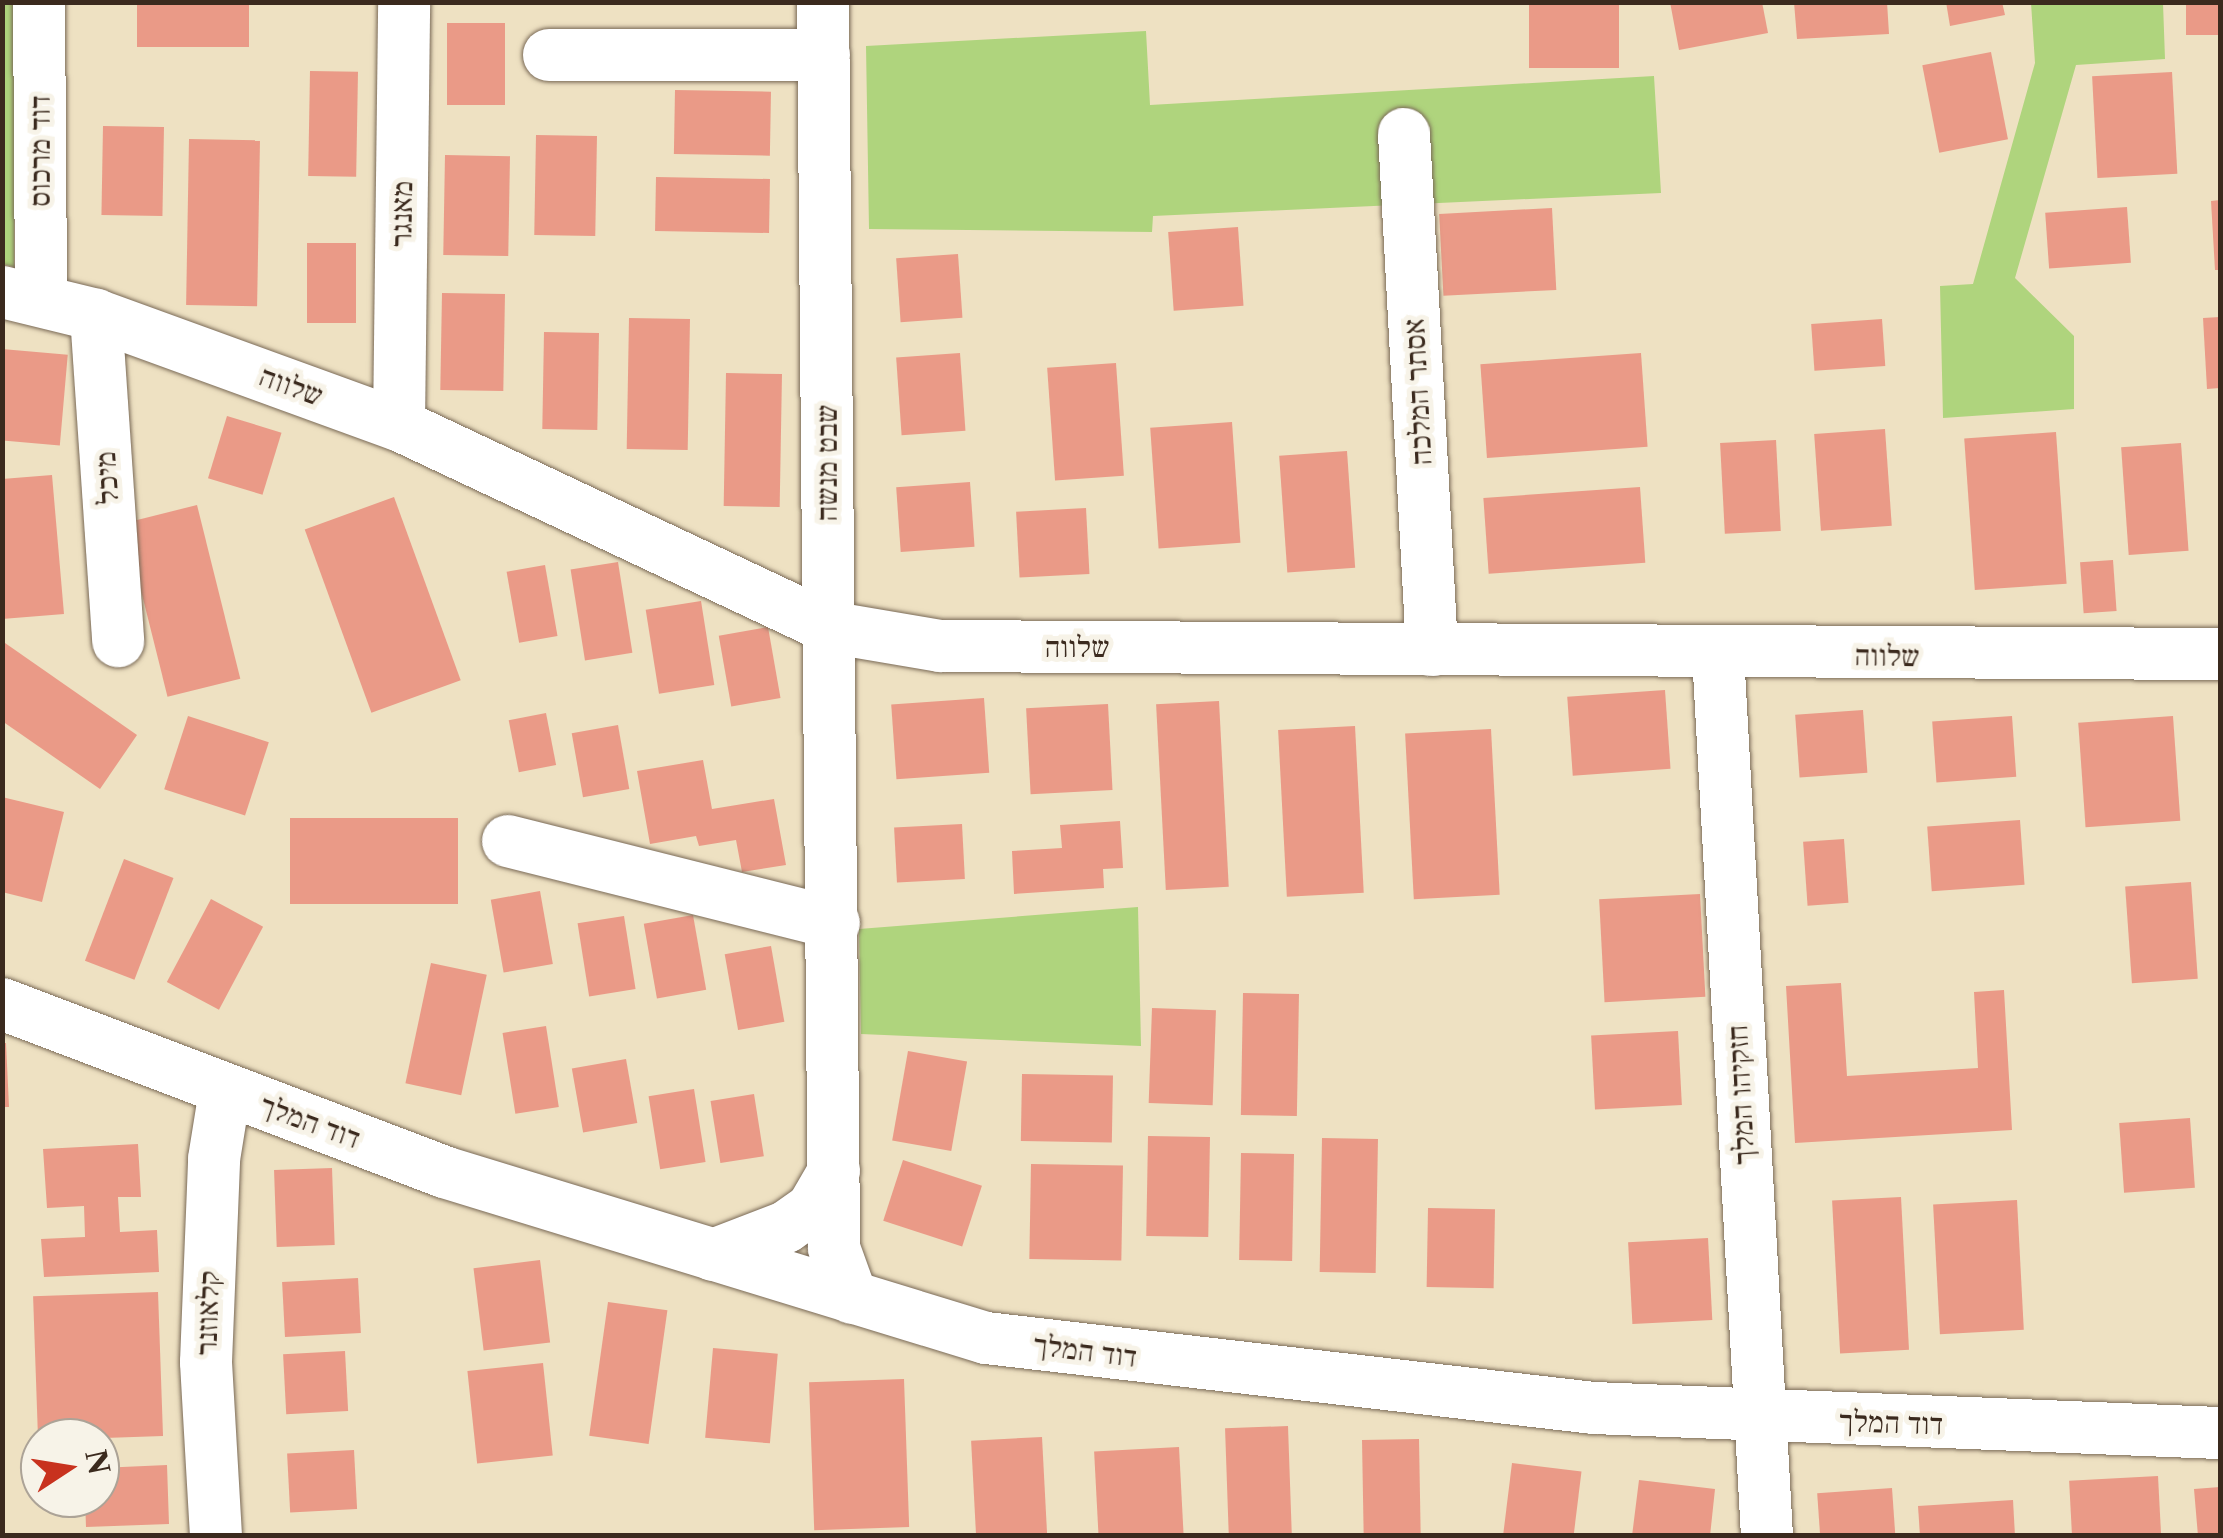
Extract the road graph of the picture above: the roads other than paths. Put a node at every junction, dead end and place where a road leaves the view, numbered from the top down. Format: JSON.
{"nodes":[{"id":1,"x":39,"y":2,"type":"edge"},
{"id":2,"x":404,"y":2,"type":"edge"},
{"id":3,"x":823,"y":2,"type":"edge"},
{"id":4,"x":824,"y":55,"type":"junction"},
{"id":5,"x":550,"y":56,"type":"dead end"},
{"id":6,"x":1415,"y":133,"type":"dead end"},
{"id":7,"x":22,"y":296,"type":"edge"},
{"id":8,"x":96,"y":315,"type":"junction"},
{"id":9,"x":400,"y":425,"type":"junction"},
{"id":10,"x":828,"y":627,"type":"junction"},
{"id":11,"x":118,"y":640,"type":"dead end"},
{"id":12,"x":1432,"y":650,"type":"junction"},
{"id":13,"x":1718,"y":654,"type":"junction"},
{"id":14,"x":2220,"y":654,"type":"edge"},
{"id":15,"x":508,"y":840,"type":"dead end"},
{"id":16,"x":834,"y":923,"type":"junction"},
{"id":17,"x":2,"y":1004,"type":"edge"},
{"id":18,"x":225,"y":1091,"type":"junction"},
{"id":19,"x":834,"y":1171,"type":"junction"},
{"id":20,"x":713,"y":1255,"type":"junction"},
{"id":21,"x":852,"y":1298,"type":"junction"},
{"id":22,"x":1758,"y":1418,"type":"junction"},
{"id":23,"x":2220,"y":1433,"type":"edge"},
{"id":24,"x":216,"y":1536,"type":"edge"},
{"id":25,"x":1766,"y":1536,"type":"edge"}],
"edges":[{"from":1,"to":7,"type":"street","name":"דוד מרכוס"},
{"from":2,"to":9,"type":"street","name":"מאנגר"},
{"from":3,"to":4,"type":"street","name":"שבט מנשה"},
{"from":4,"to":5,"type":"street"},
{"from":4,"to":10,"type":"street","name":"שבט מנשה"},
{"from":6,"to":12,"type":"street","name":"אסתר המלכה"},
{"from":7,"to":8,"type":"street","name":"שלווה"},
{"from":8,"to":9,"type":"street","name":"שלווה"},
{"from":8,"to":11,"type":"street","name":"מיכל"},
{"from":9,"to":10,"type":"street","name":"שלווה"},
{"from":10,"to":12,"type":"street","name":"שלווה"},
{"from":10,"to":16,"type":"street","name":"שבט מנשה"},
{"from":12,"to":13,"type":"street","name":"שלווה"},
{"from":13,"to":14,"type":"street","name":"שלווה"},
{"from":13,"to":22,"type":"street","name":"חזקיהו המלך"},
{"from":15,"to":16,"type":"street"},
{"from":16,"to":19,"type":"street","name":"שבט מנשה"},
{"from":17,"to":18,"type":"street","name":"דוד המלך"},
{"from":18,"to":20,"type":"street","name":"דוד המלך"},
{"from":18,"to":24,"type":"street","name":"קלאוזנר"},
{"from":19,"to":20,"type":"street"},
{"from":19,"to":21,"type":"street","name":"שבט מנשה"},
{"from":20,"to":21,"type":"street","name":"דוד המלך"},
{"from":21,"to":22,"type":"street","name":"דוד המלך"},
{"from":22,"to":23,"type":"street","name":"דוד המלך"},
{"from":22,"to":25,"type":"street","name":"חזקיהו המלך"}]}
